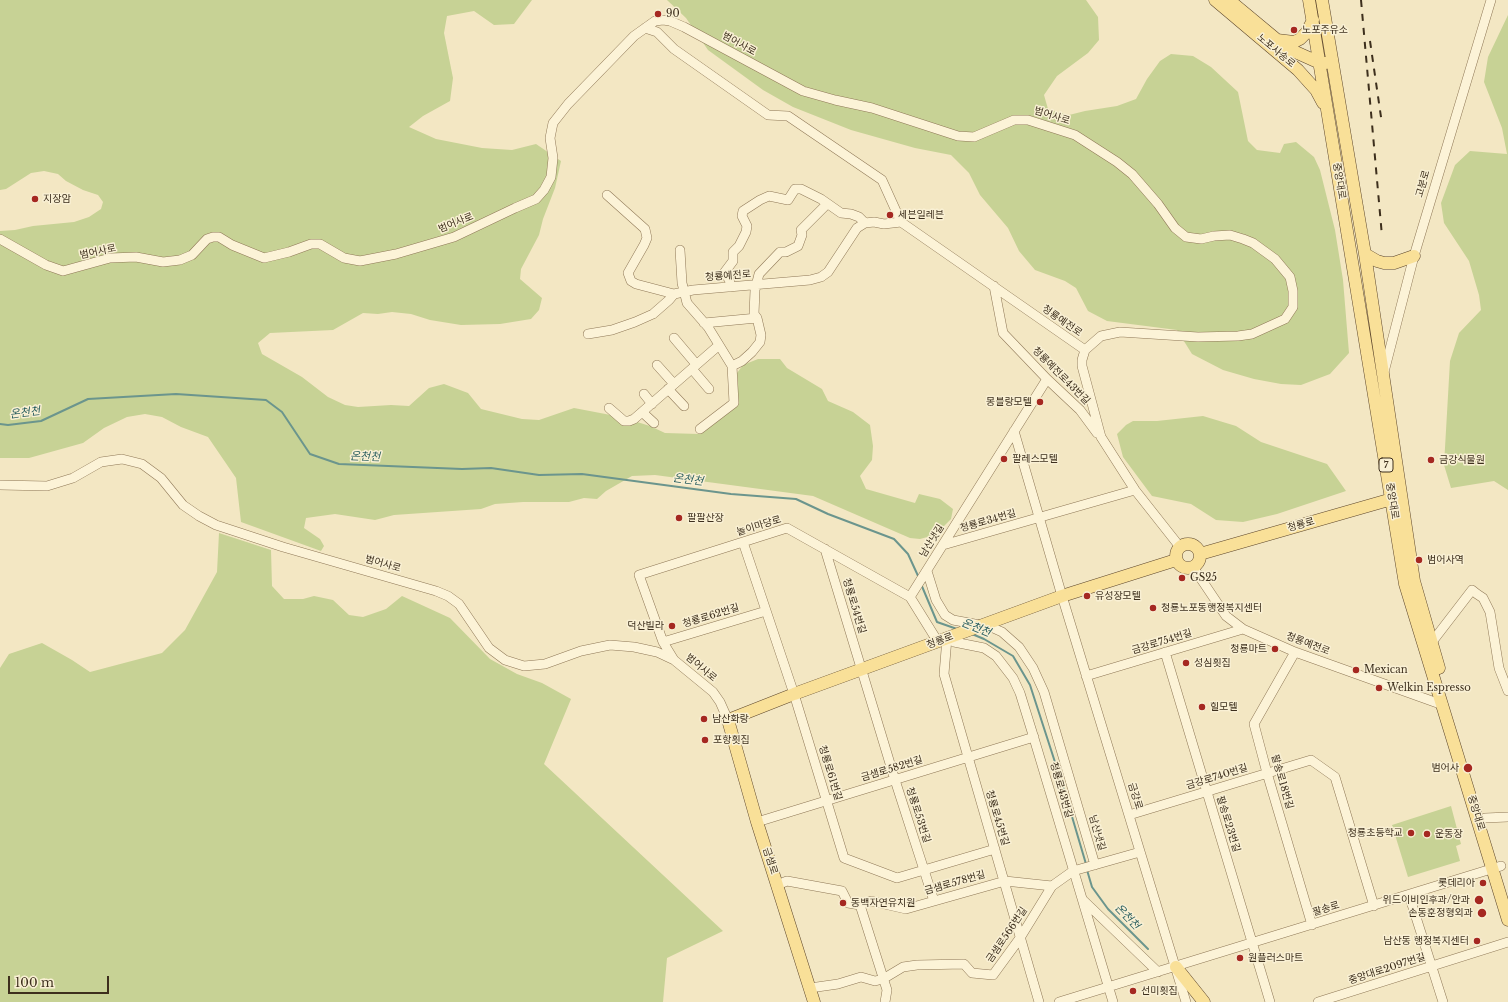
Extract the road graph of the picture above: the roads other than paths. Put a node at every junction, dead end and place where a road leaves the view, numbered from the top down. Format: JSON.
{"nodes":[{"id":1,"x":1215,"y":0,"type":"edge"},
{"id":2,"x":1229,"y":0,"type":"edge"},
{"id":3,"x":1309,"y":0,"type":"edge"},
{"id":4,"x":1322,"y":0,"type":"edge"},
{"id":5,"x":1491,"y":0,"type":"edge"},
{"id":6,"x":1312,"y":20,"type":"junction"},
{"id":7,"x":645,"y":28,"type":"junction"},
{"id":8,"x":1276,"y":39,"type":"junction"},
{"id":9,"x":1320,"y":63,"type":"junction"},
{"id":10,"x":1333,"y":64,"type":"junction"},
{"id":11,"x":1327,"y":111,"type":"junction"},
{"id":12,"x":608,"y":195,"type":"dead end"},
{"id":13,"x":827,"y":204,"type":"junction"},
{"id":14,"x":901,"y":222,"type":"junction"},
{"id":15,"x":865,"y":223,"type":"junction"},
{"id":16,"x":0,"y":239,"type":"edge"},
{"id":17,"x":680,"y":250,"type":"dead end"},
{"id":18,"x":1365,"y":254,"type":"junction"},
{"id":19,"x":1414,"y":256,"type":"junction"},
{"id":20,"x":756,"y":285,"type":"junction"},
{"id":21,"x":994,"y":286,"type":"junction"},
{"id":22,"x":731,"y":287,"type":"junction"},
{"id":23,"x":684,"y":292,"type":"junction"},
{"id":24,"x":674,"y":294,"type":"junction"},
{"id":25,"x":757,"y":318,"type":"junction"},
{"id":26,"x":704,"y":323,"type":"junction"},
{"id":27,"x":588,"y":334,"type":"dead end"},
{"id":28,"x":674,"y":338,"type":"dead end"},
{"id":29,"x":718,"y":346,"type":"junction"},
{"id":30,"x":1085,"y":350,"type":"junction"},
{"id":31,"x":657,"y":365,"type":"dead end"},
{"id":32,"x":732,"y":366,"type":"junction"},
{"id":33,"x":694,"y":367,"type":"junction"},
{"id":34,"x":1383,"y":377,"type":"junction"},
{"id":35,"x":1047,"y":379,"type":"junction"},
{"id":36,"x":671,"y":386,"type":"junction"},
{"id":37,"x":709,"y":389,"type":"dead end"},
{"id":38,"x":644,"y":394,"type":"dead end"},
{"id":39,"x":652,"y":404,"type":"junction"},
{"id":40,"x":684,"y":406,"type":"dead end"},
{"id":41,"x":609,"y":408,"type":"dead end"},
{"id":42,"x":642,"y":412,"type":"junction"},
{"id":43,"x":654,"y":423,"type":"dead end"},
{"id":44,"x":700,"y":429,"type":"dead end"},
{"id":45,"x":1014,"y":432,"type":"junction"},
{"id":46,"x":1101,"y":437,"type":"junction"},
{"id":47,"x":0,"y":485,"type":"edge"},
{"id":48,"x":1135,"y":490,"type":"junction"},
{"id":49,"x":1397,"y":498,"type":"junction"},
{"id":50,"x":1039,"y":518,"type":"junction"},
{"id":51,"x":743,"y":542,"type":"junction"},
{"id":52,"x":943,"y":545,"type":"junction"},
{"id":53,"x":1180,"y":547,"type":"junction"},
{"id":54,"x":825,"y":549,"type":"junction"},
{"id":55,"x":1200,"y":554,"type":"junction"},
{"id":56,"x":1176,"y":560,"type":"junction"},
{"id":57,"x":1193,"y":567,"type":"junction"},
{"id":58,"x":927,"y":571,"type":"junction"},
{"id":59,"x":910,"y":596,"type":"junction"},
{"id":60,"x":1062,"y":596,"type":"junction"},
{"id":61,"x":766,"y":611,"type":"junction"},
{"id":62,"x":983,"y":625,"type":"junction"},
{"id":63,"x":1243,"y":629,"type":"junction"},
{"id":64,"x":943,"y":640,"type":"junction"},
{"id":65,"x":663,"y":642,"type":"junction"},
{"id":66,"x":1432,"y":642,"type":"junction"},
{"id":67,"x":1165,"y":652,"type":"junction"},
{"id":68,"x":1295,"y":652,"type":"junction"},
{"id":69,"x":674,"y":660,"type":"junction"},
{"id":70,"x":861,"y":670,"type":"junction"},
{"id":71,"x":1086,"y":676,"type":"junction"},
{"id":72,"x":1508,"y":691,"type":"edge"},
{"id":73,"x":794,"y":694,"type":"junction"},
{"id":74,"x":1442,"y":705,"type":"junction"},
{"id":75,"x":728,"y":720,"type":"junction"},
{"id":76,"x":1034,"y":737,"type":"junction"},
{"id":77,"x":967,"y":757,"type":"junction"},
{"id":78,"x":1267,"y":773,"type":"junction"},
{"id":79,"x":896,"y":780,"type":"junction"},
{"id":80,"x":1207,"y":792,"type":"junction"},
{"id":81,"x":827,"y":801,"type":"junction"},
{"id":82,"x":1129,"y":815,"type":"junction"},
{"id":83,"x":1485,"y":818,"type":"junction"},
{"id":84,"x":1508,"y":818,"type":"edge"},
{"id":85,"x":757,"y":822,"type":"junction"},
{"id":86,"x":995,"y":849,"type":"junction"},
{"id":87,"x":1140,"y":852,"type":"junction"},
{"id":88,"x":1094,"y":865,"type":"junction"},
{"id":89,"x":1497,"y":868,"type":"junction"},
{"id":90,"x":925,"y":870,"type":"junction"},
{"id":91,"x":1076,"y":870,"type":"junction"},
{"id":92,"x":1005,"y":881,"type":"junction"},
{"id":93,"x":777,"y":885,"type":"junction"},
{"id":94,"x":1052,"y":886,"type":"junction"},
{"id":95,"x":1508,"y":891,"type":"edge"},
{"id":96,"x":1409,"y":895,"type":"junction"},
{"id":97,"x":1082,"y":899,"type":"junction"},
{"id":98,"x":934,"y":900,"type":"junction"},
{"id":99,"x":860,"y":905,"type":"junction"},
{"id":100,"x":1374,"y":906,"type":"junction"},
{"id":101,"x":1508,"y":920,"type":"edge"},
{"id":102,"x":1312,"y":925,"type":"junction"},
{"id":103,"x":1020,"y":938,"type":"junction"},
{"id":104,"x":1508,"y":942,"type":"edge"},
{"id":105,"x":1252,"y":943,"type":"junction"},
{"id":106,"x":1432,"y":966,"type":"junction"},
{"id":107,"x":1176,"y":967,"type":"junction"},
{"id":108,"x":1158,"y":972,"type":"junction"},
{"id":109,"x":883,"y":979,"type":"junction"},
{"id":110,"x":1108,"y":987,"type":"junction"},
{"id":111,"x":810,"y":988,"type":"junction"},
{"id":112,"x":814,"y":1002,"type":"edge"},
{"id":113,"x":885,"y":1002,"type":"edge"},
{"id":114,"x":1040,"y":1002,"type":"edge"},
{"id":115,"x":1059,"y":1002,"type":"edge"},
{"id":116,"x":1113,"y":1002,"type":"edge"},
{"id":117,"x":1186,"y":1002,"type":"edge"},
{"id":118,"x":1204,"y":1002,"type":"edge"},
{"id":119,"x":1270,"y":1002,"type":"edge"},
{"id":120,"x":1318,"y":1002,"type":"edge"},
{"id":121,"x":1443,"y":1002,"type":"edge"}],
"edges":[{"from":1,"to":11,"type":"main road","name":"노포사송로"},
{"from":2,"to":8,"type":"main road","name":"노포사송로"},
{"from":3,"to":6,"type":"main road","name":"중앙대로","number":"7"},
{"from":4,"to":10,"type":"main road","name":"중앙대로","number":"7"},
{"from":5,"to":19,"type":"street","name":"고분로"},
{"from":6,"to":8,"type":"main road"},
{"from":6,"to":9,"type":"main road","name":"중앙대로","number":"7"},
{"from":7,"to":14,"type":"street"},
{"from":7,"to":16,"type":"street","name":"범어사로"},
{"from":7,"to":30,"type":"street","name":"범어사로"},
{"from":8,"to":9,"type":"main road","name":"노포사송로"},
{"from":9,"to":10,"type":"main road","name":"노포사송로"},
{"from":9,"to":11,"type":"main road","name":"중앙대로","number":"7"},
{"from":10,"to":18,"type":"main road","name":"중앙대로","number":"7"},
{"from":11,"to":49,"type":"main road","name":"중앙대로","number":"7"},
{"from":12,"to":24,"type":"street"},
{"from":13,"to":15,"type":"street"},
{"from":13,"to":20,"type":"street"},
{"from":13,"to":22,"type":"street"},
{"from":14,"to":15,"type":"street"},
{"from":14,"to":21,"type":"street","name":"청룡예전로"},
{"from":15,"to":20,"type":"street","name":"청룡예전로"},
{"from":17,"to":23,"type":"street"},
{"from":18,"to":19,"type":"main road"},
{"from":18,"to":34,"type":"main road","name":"중앙대로","number":"7"},
{"from":19,"to":34,"type":"street","name":"고분로"},
{"from":20,"to":22,"type":"street","name":"청룡예전로"},
{"from":20,"to":25,"type":"street"},
{"from":21,"to":30,"type":"street","name":"청룡예전로"},
{"from":21,"to":35,"type":"street","name":"청룡예전로43번길"},
{"from":22,"to":23,"type":"street","name":"청룡예전로"},
{"from":23,"to":24,"type":"street","name":"청룡예전로"},
{"from":23,"to":26,"type":"street"},
{"from":24,"to":27,"type":"street"},
{"from":25,"to":26,"type":"street"},
{"from":25,"to":32,"type":"street"},
{"from":26,"to":29,"type":"street"},
{"from":28,"to":33,"type":"street"},
{"from":29,"to":32,"type":"street"},
{"from":29,"to":33,"type":"street"},
{"from":30,"to":46,"type":"street","name":"청룡예전로"},
{"from":31,"to":36,"type":"street"},
{"from":32,"to":44,"type":"street"},
{"from":33,"to":36,"type":"street"},
{"from":33,"to":37,"type":"street"},
{"from":34,"to":49,"type":"main road","name":"중앙대로","number":"7"},
{"from":35,"to":45,"type":"street","name":"남산냇길"},
{"from":35,"to":46,"type":"street","name":"청룡예전로43번길"},
{"from":36,"to":39,"type":"street"},
{"from":36,"to":40,"type":"street"},
{"from":38,"to":39,"type":"street"},
{"from":39,"to":42,"type":"street"},
{"from":41,"to":42,"type":"street"},
{"from":42,"to":43,"type":"street"},
{"from":45,"to":50,"type":"street"},
{"from":45,"to":52,"type":"street","name":"남산냇길"},
{"from":46,"to":48,"type":"street","name":"청룡예전로"},
{"from":47,"to":69,"type":"street","name":"범어사로"},
{"from":48,"to":50,"type":"street","name":"청룡로34번길"},
{"from":48,"to":53,"type":"street","name":"청룡예전로"},
{"from":49,"to":55,"type":"main road","name":"청룡로"},
{"from":49,"to":66,"type":"main road","name":"중앙대로","number":"7"},
{"from":49,"to":74,"type":"main road","name":"중앙대로","number":"7"},
{"from":50,"to":52,"type":"street","name":"청룡로34번길"},
{"from":50,"to":60,"type":"street"},
{"from":51,"to":54,"type":"street","name":"놀이마당로"},
{"from":51,"to":61,"type":"street"},
{"from":51,"to":65,"type":"street","name":"놀이마당로"},
{"from":52,"to":58,"type":"street","name":"남산냇길"},
{"from":53,"to":55,"type":"main road"},
{"from":53,"to":56,"type":"main road"},
{"from":54,"to":59,"type":"street","name":"놀이마당로"},
{"from":54,"to":70,"type":"street","name":"청룡로54번길"},
{"from":55,"to":57,"type":"main road"},
{"from":56,"to":57,"type":"main road"},
{"from":56,"to":60,"type":"main road","name":"청룡로"},
{"from":57,"to":63,"type":"street","name":"청룡예전로"},
{"from":58,"to":59,"type":"street"},
{"from":58,"to":62,"type":"street","name":"남산냇길"},
{"from":59,"to":64,"type":"street","name":"놀이마당로"},
{"from":60,"to":62,"type":"main road","name":"청룡로"},
{"from":60,"to":71,"type":"street","name":"금강로"},
{"from":61,"to":65,"type":"street","name":"청룡로62번길"},
{"from":61,"to":73,"type":"street"},
{"from":62,"to":64,"type":"main road","name":"청룡로"},
{"from":62,"to":88,"type":"street","name":"남산냇길"},
{"from":63,"to":67,"type":"street","name":"금강로754번길"},
{"from":63,"to":68,"type":"street","name":"청룡예전로"},
{"from":64,"to":70,"type":"main road","name":"청룡로"},
{"from":64,"to":76,"type":"street","name":"청룡로43번길"},
{"from":64,"to":77,"type":"street","name":"청룡로45번길"},
{"from":65,"to":69,"type":"street","name":"놀이마당로"},
{"from":66,"to":72,"type":"street"},
{"from":66,"to":83,"type":"main road","name":"중앙대로","number":"7"},
{"from":67,"to":71,"type":"street","name":"금강로754번길"},
{"from":67,"to":80,"type":"street","name":"팔송로23번길"},
{"from":68,"to":74,"type":"street","name":"청룡예전로"},
{"from":68,"to":78,"type":"street","name":"팔송로18번길"},
{"from":69,"to":75,"type":"street","name":"범어사로"},
{"from":70,"to":73,"type":"main road","name":"청룡로"},
{"from":70,"to":79,"type":"street","name":"청룡로53번길"},
{"from":71,"to":82,"type":"street","name":"금강로"},
{"from":73,"to":75,"type":"main road","name":"청룡로"},
{"from":73,"to":81,"type":"street","name":"청룡로61번길"},
{"from":74,"to":89,"type":"main road","name":"중앙대로","number":"7"},
{"from":75,"to":85,"type":"main road","name":"금샘로"},
{"from":76,"to":77,"type":"street","name":"금샘로582번길"},
{"from":76,"to":91,"type":"street","name":"청룡로43번길"},
{"from":77,"to":79,"type":"street","name":"금샘로582번길"},
{"from":77,"to":86,"type":"street","name":"청룡로45번길"},
{"from":78,"to":80,"type":"street","name":"금강로740번길"},
{"from":78,"to":100,"type":"street","name":"금강로740번길"},
{"from":78,"to":102,"type":"street","name":"팔송로18번길"},
{"from":79,"to":81,"type":"street","name":"금샘로582번길"},
{"from":79,"to":90,"type":"street","name":"청룡로53번길"},
{"from":80,"to":82,"type":"street","name":"금강로740번길"},
{"from":80,"to":105,"type":"street","name":"팔송로23번길"},
{"from":81,"to":85,"type":"street","name":"금샘로582번길"},
{"from":81,"to":90,"type":"street","name":"청룡로61번길"},
{"from":82,"to":87,"type":"street","name":"금강로"},
{"from":83,"to":84,"type":"street"},
{"from":83,"to":89,"type":"main road","name":"중앙대로","number":"7"},
{"from":85,"to":93,"type":"main road","name":"금샘로"},
{"from":86,"to":90,"type":"street"},
{"from":86,"to":92,"type":"street","name":"청룡로45번길"},
{"from":87,"to":88,"type":"street"},
{"from":87,"to":107,"type":"street","name":"금강로"},
{"from":88,"to":91,"type":"street"},
{"from":89,"to":95,"type":"main road","name":"중앙대로","number":"7"},
{"from":89,"to":96,"type":"street","name":"팔송로"},
{"from":89,"to":101,"type":"main road","name":"중앙대로","number":"7"},
{"from":90,"to":98,"type":"street","name":"청룡로53번길"},
{"from":91,"to":94,"type":"street"},
{"from":91,"to":97,"type":"street","name":"청룡로43번길"},
{"from":92,"to":94,"type":"street","name":"금샘로578번길"},
{"from":92,"to":98,"type":"street","name":"금샘로578번길"},
{"from":92,"to":103,"type":"street","name":"청룡로45번길"},
{"from":93,"to":99,"type":"street"},
{"from":93,"to":111,"type":"main road","name":"금샘로"},
{"from":94,"to":103,"type":"street","name":"금샘로566번길"},
{"from":96,"to":100,"type":"street","name":"팔송로"},
{"from":96,"to":106,"type":"street"},
{"from":97,"to":108,"type":"street"},
{"from":97,"to":110,"type":"street","name":"청룡로43번길"},
{"from":98,"to":99,"type":"street","name":"금샘로578번길"},
{"from":99,"to":109,"type":"street"},
{"from":100,"to":102,"type":"street","name":"팔송로"},
{"from":102,"to":105,"type":"street","name":"팔송로"},
{"from":103,"to":109,"type":"street","name":"금샘로566번길"},
{"from":103,"to":114,"type":"street","name":"청룡로45번길"},
{"from":104,"to":106,"type":"street","name":"중앙대로2097번길"},
{"from":105,"to":107,"type":"street","name":"팔송로"},
{"from":105,"to":119,"type":"street","name":"팔송로23번길"},
{"from":106,"to":120,"type":"street","name":"중앙대로2097번길"},
{"from":106,"to":121,"type":"street"},
{"from":107,"to":108,"type":"street","name":"팔송로"},
{"from":107,"to":117,"type":"street","name":"금강로"},
{"from":107,"to":118,"type":"main road"},
{"from":108,"to":110,"type":"street","name":"팔송로"},
{"from":109,"to":111,"type":"street"},
{"from":109,"to":113,"type":"street"},
{"from":110,"to":115,"type":"street","name":"팔송로"},
{"from":110,"to":116,"type":"street","name":"청룡로43번길"},
{"from":111,"to":112,"type":"main road","name":"금샘로"}]}
